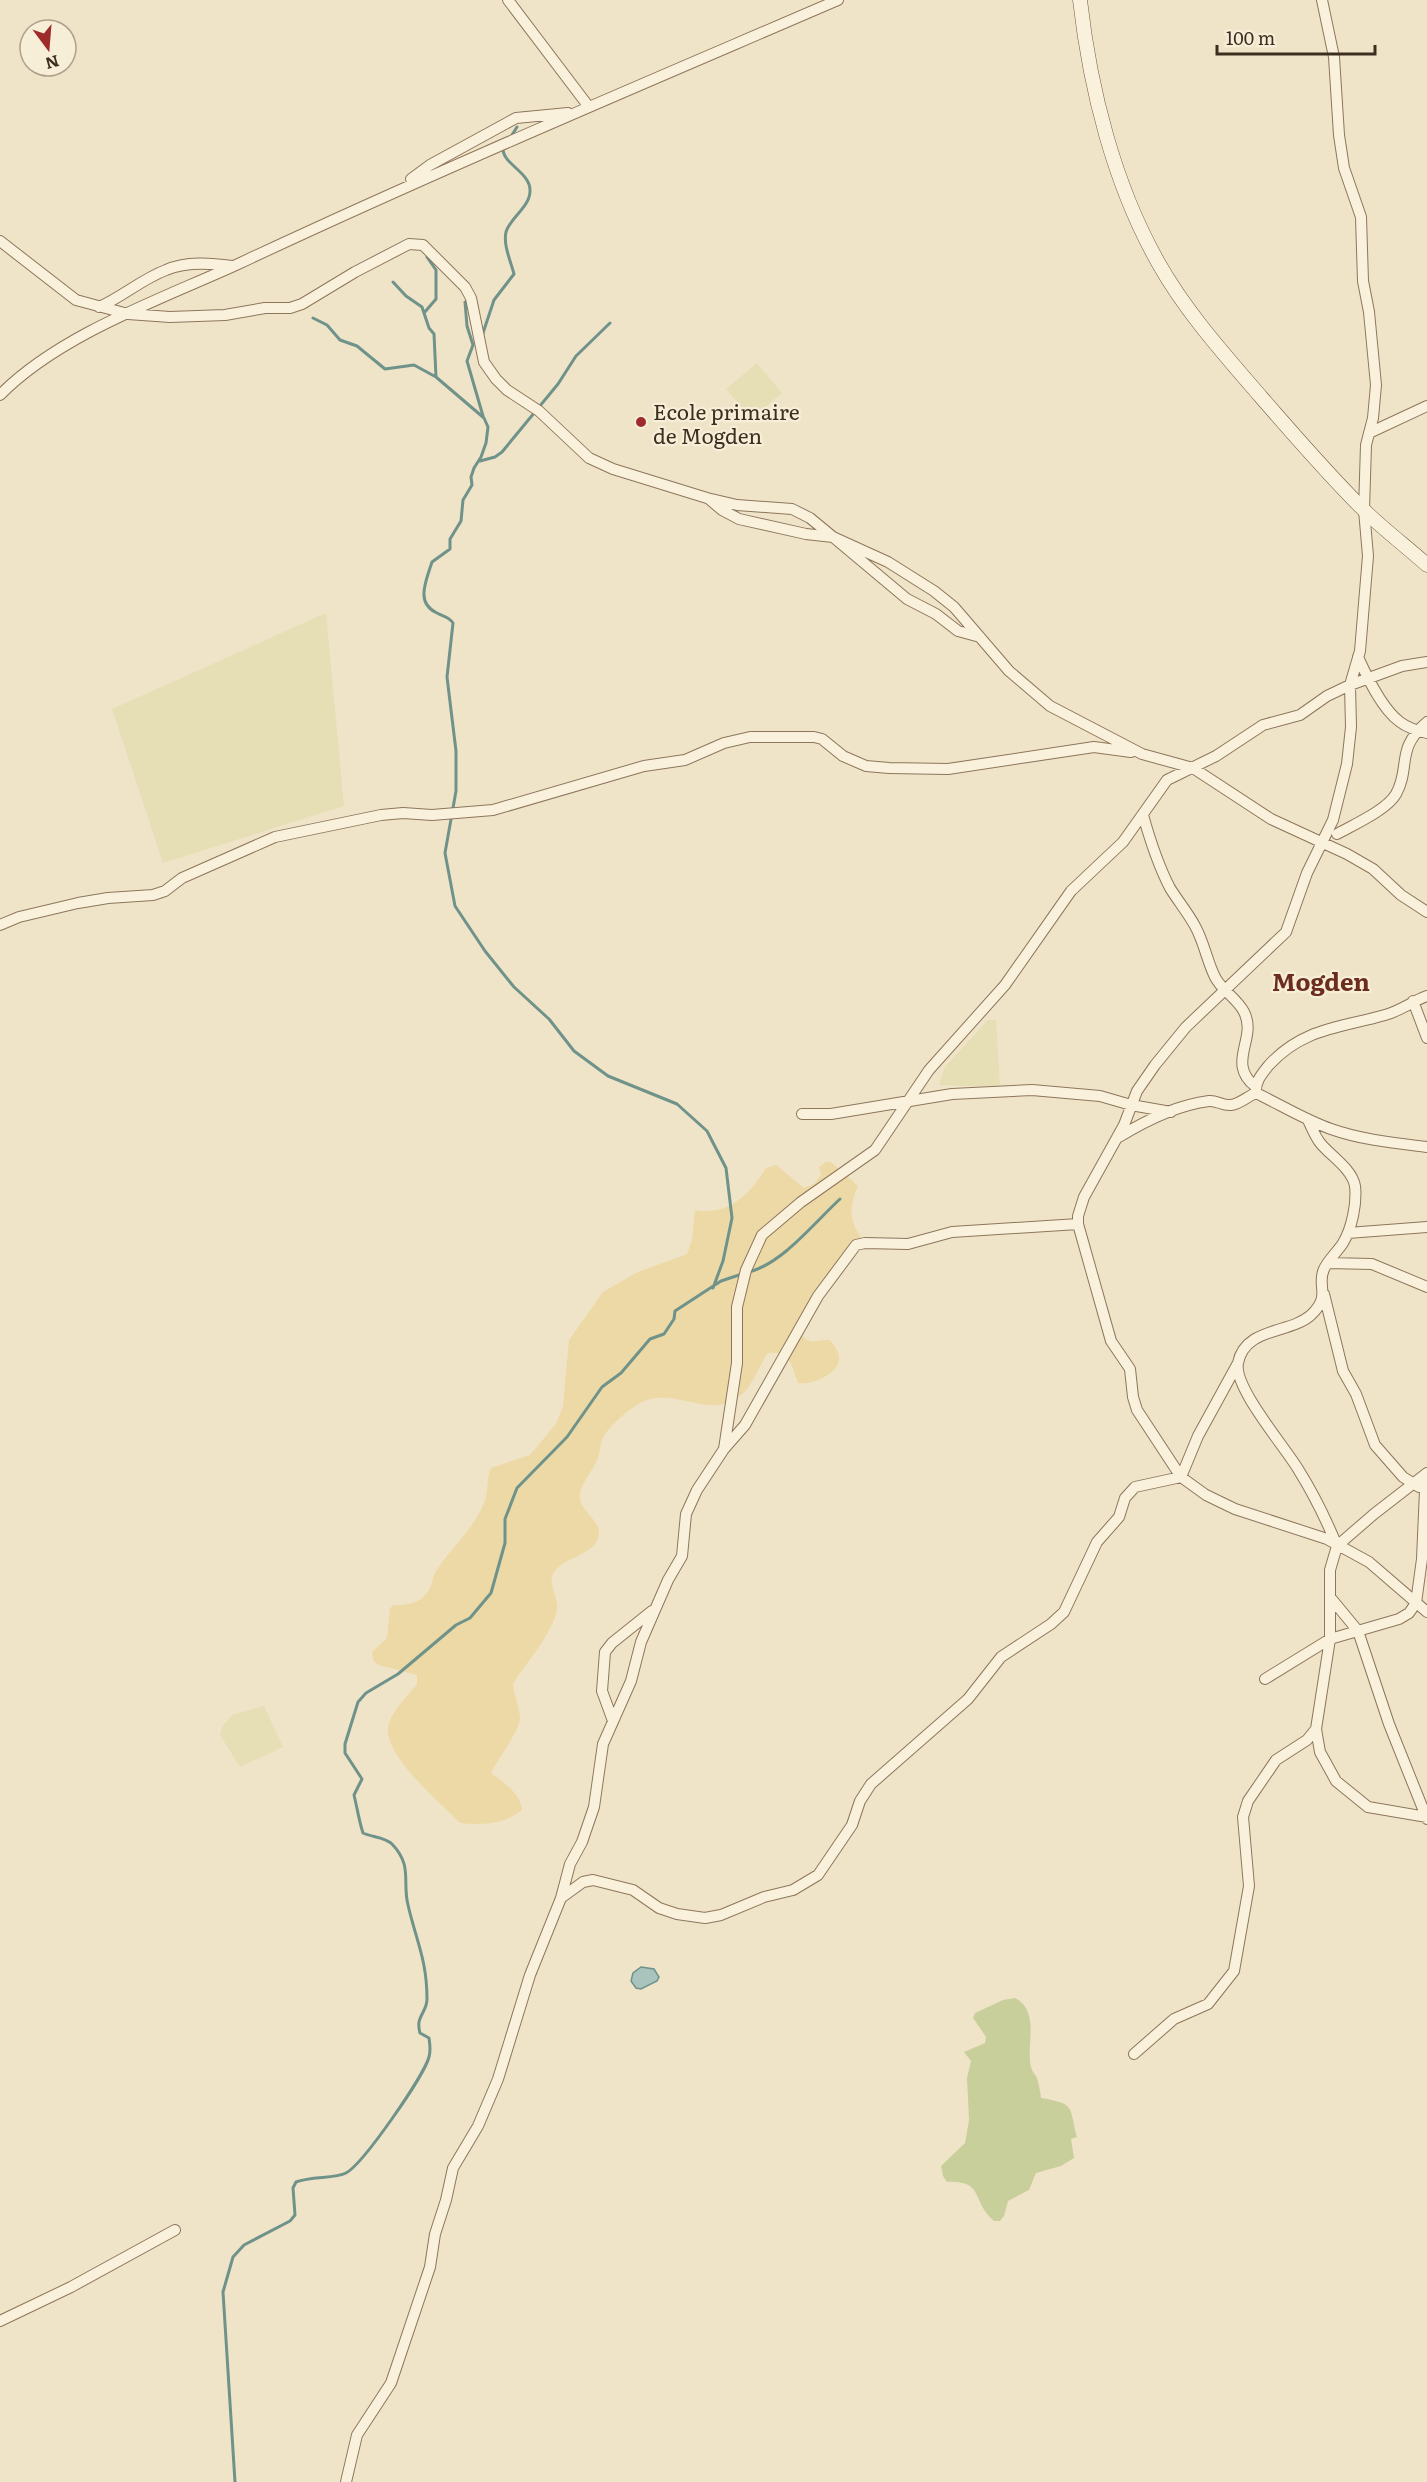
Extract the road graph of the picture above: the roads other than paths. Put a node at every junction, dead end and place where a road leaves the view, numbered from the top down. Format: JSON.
{"nodes":[{"id":1,"x":508,"y":0,"type":"edge"},
{"id":2,"x":838,"y":0,"type":"edge"},
{"id":3,"x":1080,"y":0,"type":"edge"},
{"id":4,"x":1322,"y":0,"type":"edge"},
{"id":5,"x":589,"y":107,"type":"junction"},
{"id":6,"x":576,"y":113,"type":"junction"},
{"id":7,"x":391,"y":193,"type":"junction"},
{"id":8,"x":0,"y":241,"type":"edge"},
{"id":9,"x":232,"y":266,"type":"junction"},
{"id":10,"x":99,"y":307,"type":"junction"},
{"id":11,"x":128,"y":315,"type":"junction"},
{"id":12,"x":0,"y":395,"type":"edge"},
{"id":13,"x":1427,"y":406,"type":"edge"},
{"id":14,"x":1369,"y":433,"type":"junction"},
{"id":15,"x":707,"y":498,"type":"junction"},
{"id":16,"x":1364,"y":510,"type":"junction"},
{"id":17,"x":833,"y":537,"type":"junction"},
{"id":18,"x":1427,"y":565,"type":"edge"},
{"id":19,"x":980,"y":638,"type":"junction"},
{"id":20,"x":1358,"y":657,"type":"junction"},
{"id":21,"x":1427,"y":662,"type":"edge"},
{"id":22,"x":1368,"y":678,"type":"junction"},
{"id":23,"x":1350,"y":685,"type":"junction"},
{"id":24,"x":1427,"y":722,"type":"edge"},
{"id":25,"x":1422,"y":732,"type":"edge"},
{"id":26,"x":1142,"y":754,"type":"junction"},
{"id":27,"x":1193,"y":768,"type":"junction"},
{"id":28,"x":1143,"y":815,"type":"junction"},
{"id":29,"x":1333,"y":820,"type":"junction"},
{"id":30,"x":1337,"y":834,"type":"junction"},
{"id":31,"x":1321,"y":843,"type":"junction"},
{"id":32,"x":1347,"y":854,"type":"junction"},
{"id":33,"x":1427,"y":912,"type":"edge"},
{"id":34,"x":0,"y":925,"type":"edge"},
{"id":35,"x":1223,"y":990,"type":"junction"},
{"id":36,"x":1427,"y":996,"type":"edge"},
{"id":37,"x":1413,"y":1001,"type":"junction"},
{"id":38,"x":1427,"y":1038,"type":"edge"},
{"id":39,"x":1256,"y":1090,"type":"junction"},
{"id":40,"x":908,"y":1103,"type":"junction"},
{"id":41,"x":1131,"y":1105,"type":"junction"},
{"id":42,"x":1171,"y":1112,"type":"junction"},
{"id":43,"x":802,"y":1114,"type":"dead end"},
{"id":44,"x":1308,"y":1120,"type":"junction"},
{"id":45,"x":1116,"y":1139,"type":"junction"},
{"id":46,"x":1427,"y":1147,"type":"edge"},
{"id":47,"x":1078,"y":1224,"type":"junction"},
{"id":48,"x":1427,"y":1227,"type":"edge"},
{"id":49,"x":1348,"y":1233,"type":"junction"},
{"id":50,"x":1328,"y":1263,"type":"junction"},
{"id":51,"x":1427,"y":1287,"type":"edge"},
{"id":52,"x":1324,"y":1294,"type":"junction"},
{"id":53,"x":1238,"y":1363,"type":"junction"},
{"id":54,"x":724,"y":1449,"type":"junction"},
{"id":55,"x":1427,"y":1473,"type":"edge"},
{"id":56,"x":1181,"y":1477,"type":"junction"},
{"id":57,"x":1413,"y":1485,"type":"junction"},
{"id":58,"x":1426,"y":1487,"type":"edge"},
{"id":59,"x":1337,"y":1546,"type":"junction"},
{"id":60,"x":1330,"y":1597,"type":"junction"},
{"id":61,"x":1416,"y":1603,"type":"junction"},
{"id":62,"x":655,"y":1608,"type":"junction"},
{"id":63,"x":1427,"y":1612,"type":"edge"},
{"id":64,"x":1358,"y":1631,"type":"junction"},
{"id":65,"x":1330,"y":1639,"type":"junction"},
{"id":66,"x":1265,"y":1679,"type":"dead end"},
{"id":67,"x":613,"y":1721,"type":"junction"},
{"id":68,"x":1316,"y":1729,"type":"junction"},
{"id":69,"x":1427,"y":1818,"type":"edge"},
{"id":70,"x":561,"y":1898,"type":"junction"},
{"id":71,"x":1134,"y":2054,"type":"dead end"},
{"id":72,"x":175,"y":2230,"type":"dead end"},
{"id":73,"x":0,"y":2321,"type":"edge"},
{"id":74,"x":346,"y":2482,"type":"edge"}],
"edges":[{"from":1,"to":5,"type":"street"},
{"from":2,"to":5,"type":"street"},
{"from":3,"to":16,"type":"street"},
{"from":4,"to":14,"type":"street"},
{"from":5,"to":6,"type":"street"},
{"from":6,"to":7,"type":"street"},
{"from":6,"to":7,"type":"street"},
{"from":7,"to":9,"type":"street"},
{"from":8,"to":10,"type":"street"},
{"from":9,"to":10,"type":"street"},
{"from":9,"to":11,"type":"street"},
{"from":10,"to":11,"type":"street"},
{"from":11,"to":12,"type":"street"},
{"from":11,"to":15,"type":"street"},
{"from":13,"to":14,"type":"street"},
{"from":14,"to":16,"type":"street"},
{"from":15,"to":17,"type":"street"},
{"from":15,"to":17,"type":"street"},
{"from":16,"to":18,"type":"street"},
{"from":16,"to":20,"type":"street"},
{"from":17,"to":19,"type":"street"},
{"from":17,"to":19,"type":"street"},
{"from":19,"to":26,"type":"street"},
{"from":20,"to":22,"type":"street"},
{"from":20,"to":23,"type":"street"},
{"from":21,"to":22,"type":"street"},
{"from":22,"to":23,"type":"street"},
{"from":22,"to":25,"type":"street"},
{"from":23,"to":27,"type":"street"},
{"from":23,"to":29,"type":"street"},
{"from":24,"to":25,"type":"street"},
{"from":25,"to":30,"type":"street"},
{"from":26,"to":27,"type":"street"},
{"from":26,"to":34,"type":"street"},
{"from":27,"to":28,"type":"street"},
{"from":27,"to":31,"type":"street"},
{"from":28,"to":35,"type":"street"},
{"from":28,"to":40,"type":"street"},
{"from":29,"to":30,"type":"street"},
{"from":29,"to":31,"type":"street"},
{"from":30,"to":32,"type":"street"},
{"from":31,"to":32,"type":"street"},
{"from":31,"to":35,"type":"street"},
{"from":32,"to":33,"type":"street"},
{"from":35,"to":39,"type":"street"},
{"from":35,"to":41,"type":"street"},
{"from":36,"to":37,"type":"street"},
{"from":37,"to":38,"type":"street"},
{"from":37,"to":39,"type":"street"},
{"from":39,"to":42,"type":"street"},
{"from":39,"to":44,"type":"street"},
{"from":40,"to":41,"type":"street"},
{"from":40,"to":43,"type":"street"},
{"from":40,"to":54,"type":"street"},
{"from":41,"to":42,"type":"street"},
{"from":41,"to":45,"type":"street"},
{"from":42,"to":45,"type":"street"},
{"from":44,"to":46,"type":"street"},
{"from":44,"to":49,"type":"street"},
{"from":45,"to":47,"type":"street"},
{"from":47,"to":54,"type":"street"},
{"from":47,"to":56,"type":"street"},
{"from":48,"to":49,"type":"street"},
{"from":49,"to":50,"type":"street"},
{"from":50,"to":51,"type":"street"},
{"from":50,"to":52,"type":"street"},
{"from":52,"to":53,"type":"street"},
{"from":52,"to":57,"type":"street"},
{"from":53,"to":56,"type":"street"},
{"from":53,"to":59,"type":"street"},
{"from":54,"to":62,"type":"street"},
{"from":55,"to":57,"type":"street"},
{"from":56,"to":59,"type":"street"},
{"from":56,"to":70,"type":"street"},
{"from":57,"to":58,"type":"street"},
{"from":57,"to":59,"type":"street"},
{"from":58,"to":61,"type":"street"},
{"from":59,"to":60,"type":"street"},
{"from":59,"to":61,"type":"street"},
{"from":60,"to":64,"type":"street"},
{"from":60,"to":65,"type":"street"},
{"from":61,"to":63,"type":"street"},
{"from":61,"to":64,"type":"street"},
{"from":62,"to":67,"type":"street"},
{"from":62,"to":67,"type":"street"},
{"from":64,"to":65,"type":"street"},
{"from":64,"to":69,"type":"street"},
{"from":65,"to":66,"type":"street"},
{"from":65,"to":68,"type":"street"},
{"from":67,"to":70,"type":"street"},
{"from":68,"to":69,"type":"street"},
{"from":68,"to":71,"type":"street"},
{"from":70,"to":74,"type":"street"},
{"from":72,"to":73,"type":"street"}]}
